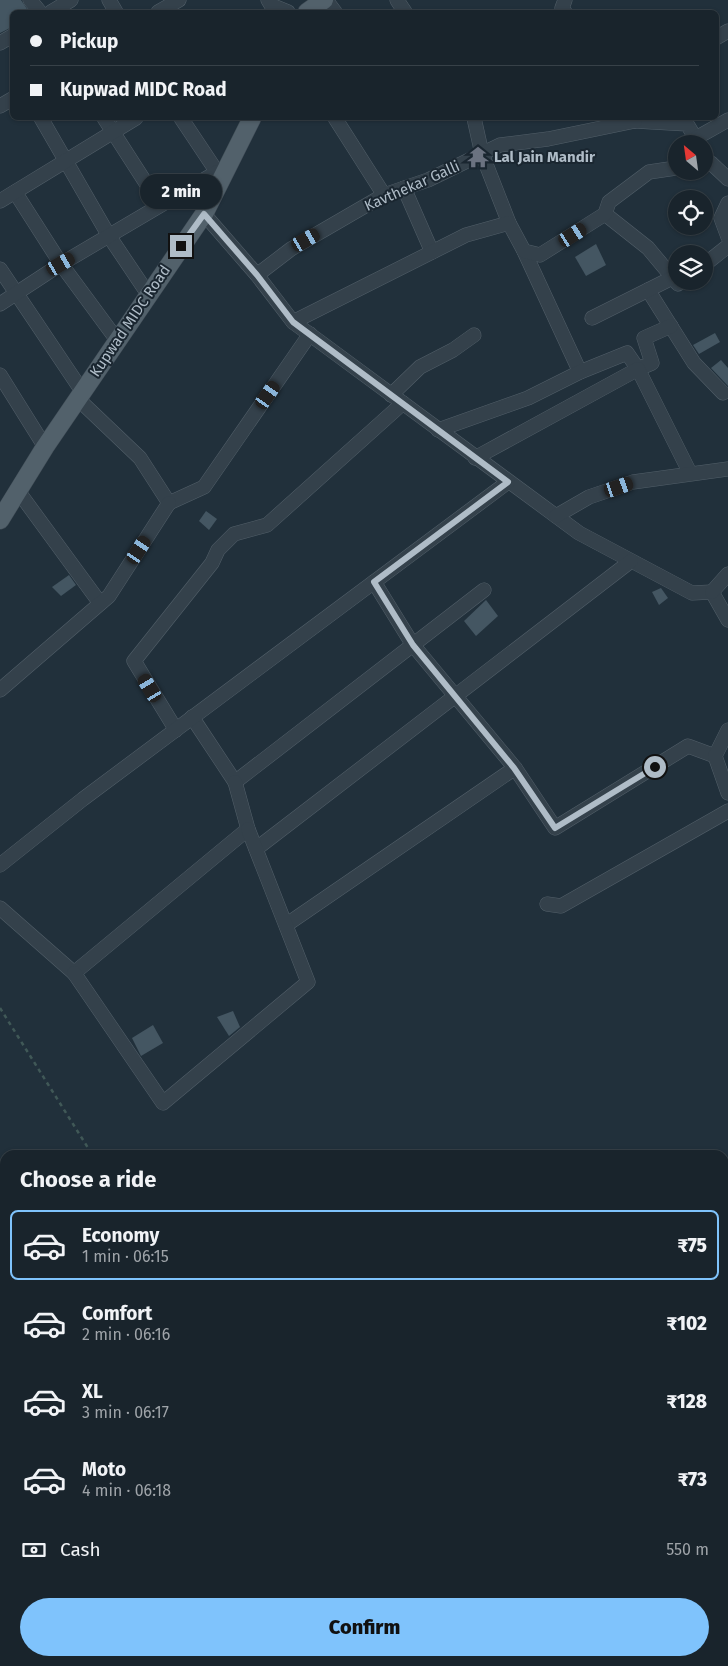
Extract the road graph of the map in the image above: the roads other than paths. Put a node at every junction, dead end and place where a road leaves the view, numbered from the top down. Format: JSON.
{"nodes":[{"id":1,"x":30,"y":0,"type":"edge"},
{"id":2,"x":71,"y":0,"type":"edge"},
{"id":3,"x":268,"y":0,"type":"edge"},
{"id":4,"x":325,"y":0,"type":"edge"},
{"id":5,"x":178,"y":5,"type":"edge"},
{"id":6,"x":38,"y":10,"type":"edge"},
{"id":7,"x":54,"y":10,"type":"edge"},
{"id":8,"x":164,"y":10,"type":"edge"},
{"id":9,"x":283,"y":10,"type":"edge"},
{"id":10,"x":311,"y":10,"type":"edge"},
{"id":11,"x":333,"y":10,"type":"edge"},
{"id":12,"x":42,"y":120,"type":"edge"},
{"id":13,"x":105,"y":120,"type":"edge"},
{"id":14,"x":133,"y":120,"type":"edge"},
{"id":15,"x":182,"y":120,"type":"edge"},
{"id":16,"x":249,"y":120,"type":"edge"},
{"id":17,"x":336,"y":120,"type":"edge"},
{"id":18,"x":474,"y":120,"type":"edge"},
{"id":19,"x":630,"y":120,"type":"edge"},
{"id":20,"x":645,"y":120,"type":"edge"},
{"id":21,"x":728,"y":120,"type":"edge"},
{"id":22,"x":113,"y":132,"type":"junction"},
{"id":23,"x":694,"y":135,"type":"edge"},
{"id":24,"x":707,"y":135,"type":"edge"},
{"id":25,"x":482,"y":154,"type":"junction"},
{"id":26,"x":66,"y":161,"type":"junction"},
{"id":27,"x":713,"y":166,"type":"edge"},
{"id":28,"x":668,"y":169,"type":"edge"},
{"id":29,"x":219,"y":175,"type":"junction"},
{"id":30,"x":728,"y":178,"type":"edge"},
{"id":31,"x":404,"y":188,"type":"junction"},
{"id":32,"x":15,"y":192,"type":"junction"},
{"id":33,"x":384,"y":195,"type":"junction"},
{"id":34,"x":0,"y":201,"type":"edge"},
{"id":35,"x":728,"y":203,"type":"edge"},
{"id":36,"x":160,"y":205,"type":"junction"},
{"id":37,"x":204,"y":214,"type":"junction"},
{"id":38,"x":605,"y":214,"type":"junction"},
{"id":39,"x":509,"y":223,"type":"junction"},
{"id":40,"x":109,"y":236,"type":"junction"},
{"id":41,"x":728,"y":237,"type":"edge"},
{"id":42,"x":728,"y":246,"type":"edge"},
{"id":43,"x":524,"y":251,"type":"junction"},
{"id":44,"x":432,"y":252,"type":"junction"},
{"id":45,"x":713,"y":257,"type":"edge"},
{"id":46,"x":61,"y":264,"type":"junction"},
{"id":47,"x":0,"y":269,"type":"edge"},
{"id":48,"x":668,"y":269,"type":"edge"},
{"id":49,"x":257,"y":275,"type":"junction"},
{"id":50,"x":668,"y":282,"type":"edge"},
{"id":51,"x":648,"y":290,"type":"junction"},
{"id":52,"x":16,"y":293,"type":"junction"},
{"id":53,"x":148,"y":294,"type":"junction"},
{"id":54,"x":0,"y":304,"type":"edge"},
{"id":55,"x":592,"y":318,"type":"dead end"},
{"id":56,"x":293,"y":322,"type":"junction"},
{"id":57,"x":671,"y":326,"type":"junction"},
{"id":58,"x":310,"y":334,"type":"junction"},
{"id":59,"x":474,"y":335,"type":"dead end"},
{"id":60,"x":117,"y":340,"type":"junction"},
{"id":61,"x":638,"y":370,"type":"junction"},
{"id":62,"x":580,"y":372,"type":"junction"},
{"id":63,"x":0,"y":375,"type":"edge"},
{"id":64,"x":723,"y":393,"type":"dead end"},
{"id":65,"x":80,"y":394,"type":"junction"},
{"id":66,"x":391,"y":394,"type":"junction"},
{"id":67,"x":403,"y":403,"type":"junction"},
{"id":68,"x":438,"y":430,"type":"junction"},
{"id":69,"x":45,"y":447,"type":"junction"},
{"id":70,"x":475,"y":458,"type":"junction"},
{"id":71,"x":728,"y":469,"type":"edge"},
{"id":72,"x":690,"y":474,"type":"junction"},
{"id":73,"x":508,"y":482,"type":"junction"},
{"id":74,"x":10,"y":499,"type":"edge"},
{"id":75,"x":169,"y":504,"type":"junction"},
{"id":76,"x":556,"y":516,"type":"junction"},
{"id":77,"x":0,"y":520,"type":"edge"},
{"id":78,"x":631,"y":560,"type":"junction"},
{"id":79,"x":728,"y":574,"type":"edge"},
{"id":80,"x":374,"y":582,"type":"junction"},
{"id":81,"x":484,"y":590,"type":"dead end"},
{"id":82,"x":712,"y":592,"type":"junction"},
{"id":83,"x":100,"y":603,"type":"junction"},
{"id":84,"x":727,"y":617,"type":"edge"},
{"id":85,"x":413,"y":645,"type":"junction"},
{"id":86,"x":0,"y":690,"type":"edge"},
{"id":87,"x":456,"y":696,"type":"junction"},
{"id":88,"x":192,"y":717,"type":"junction"},
{"id":89,"x":176,"y":730,"type":"junction"},
{"id":90,"x":728,"y":730,"type":"edge"},
{"id":91,"x":715,"y":756,"type":"junction"},
{"id":92,"x":514,"y":768,"type":"junction"},
{"id":93,"x":235,"y":782,"type":"junction"},
{"id":94,"x":728,"y":793,"type":"edge"},
{"id":95,"x":728,"y":811,"type":"edge"},
{"id":96,"x":248,"y":829,"type":"junction"},
{"id":97,"x":256,"y":848,"type":"junction"},
{"id":98,"x":0,"y":865,"type":"edge"},
{"id":99,"x":547,"y":904,"type":"dead end"},
{"id":100,"x":0,"y":908,"type":"edge"},
{"id":101,"x":286,"y":925,"type":"junction"},
{"id":102,"x":74,"y":973,"type":"junction"}],
"edges":[{"from":1,"to":6,"type":"street"},
{"from":2,"to":7,"type":"street"},
{"from":3,"to":9,"type":"street"},
{"from":4,"to":10,"type":"main road"},
{"from":4,"to":11,"type":"street"},
{"from":5,"to":8,"type":"street"},
{"from":12,"to":26,"type":"street"},
{"from":13,"to":22,"type":"street"},
{"from":14,"to":22,"type":"street"},
{"from":15,"to":29,"type":"street"},
{"from":16,"to":29,"type":"main road","name":"Kupwad MIDC Road"},
{"from":17,"to":33,"type":"street"},
{"from":18,"to":25,"type":"street"},
{"from":19,"to":25,"type":"street","name":"Kavthekar Galli"},
{"from":20,"to":23,"type":"street","name":"Kavthekar Galli"},
{"from":21,"to":24,"type":"street"},
{"from":22,"to":26,"type":"street"},
{"from":22,"to":36,"type":"street"},
{"from":25,"to":31,"type":"street","name":"Kavthekar Galli"},
{"from":25,"to":39,"type":"street"},
{"from":26,"to":32,"type":"street"},
{"from":26,"to":40,"type":"street"},
{"from":27,"to":30,"type":"street"},
{"from":28,"to":38,"type":"street"},
{"from":29,"to":36,"type":"street"},
{"from":29,"to":37,"type":"main road","name":"Kupwad MIDC Road"},
{"from":31,"to":33,"type":"street","name":"Kavthekar Galli"},
{"from":31,"to":44,"type":"street"},
{"from":32,"to":34,"type":"street"},
{"from":32,"to":46,"type":"street"},
{"from":33,"to":49,"type":"street","name":"Kavthekar Galli"},
{"from":35,"to":41,"type":"street"},
{"from":36,"to":40,"type":"street"},
{"from":37,"to":49,"type":"street"},
{"from":37,"to":53,"type":"main road","name":"Kupwad MIDC Road"},
{"from":38,"to":43,"type":"street"},
{"from":38,"to":48,"type":"street"},
{"from":39,"to":43,"type":"street"},
{"from":39,"to":44,"type":"street"},
{"from":40,"to":46,"type":"street"},
{"from":40,"to":53,"type":"street"},
{"from":42,"to":45,"type":"street"},
{"from":43,"to":62,"type":"street"},
{"from":44,"to":56,"type":"street"},
{"from":46,"to":52,"type":"street"},
{"from":46,"to":60,"type":"street"},
{"from":47,"to":52,"type":"street"},
{"from":49,"to":56,"type":"street"},
{"from":50,"to":51,"type":"street"},
{"from":51,"to":55,"type":"street"},
{"from":51,"to":57,"type":"street"},
{"from":52,"to":54,"type":"street"},
{"from":52,"to":65,"type":"street"},
{"from":53,"to":60,"type":"main road","name":"Kupwad MIDC Road"},
{"from":56,"to":58,"type":"street"},
{"from":57,"to":61,"type":"street"},
{"from":57,"to":64,"type":"street"},
{"from":58,"to":66,"type":"street"},
{"from":58,"to":75,"type":"street"},
{"from":59,"to":66,"type":"street"},
{"from":60,"to":65,"type":"main road","name":"Kupwad MIDC Road"},
{"from":61,"to":62,"type":"street"},
{"from":61,"to":70,"type":"street"},
{"from":61,"to":72,"type":"street"},
{"from":62,"to":68,"type":"street"},
{"from":63,"to":69,"type":"street"},
{"from":65,"to":69,"type":"main road","name":"Kupwad MIDC Road"},
{"from":65,"to":75,"type":"street"},
{"from":66,"to":67,"type":"street"},
{"from":67,"to":68,"type":"street"},
{"from":67,"to":89,"type":"street"},
{"from":68,"to":70,"type":"street"},
{"from":69,"to":74,"type":"main road","name":"Kupwad MIDC Road"},
{"from":70,"to":73,"type":"street"},
{"from":71,"to":72,"type":"street"},
{"from":72,"to":76,"type":"street"},
{"from":73,"to":76,"type":"street"},
{"from":73,"to":80,"type":"street"},
{"from":74,"to":77,"type":"main road","name":"Kupwad MIDC Road"},
{"from":74,"to":83,"type":"street"},
{"from":75,"to":83,"type":"street"},
{"from":76,"to":78,"type":"street"},
{"from":78,"to":82,"type":"street"},
{"from":78,"to":87,"type":"street"},
{"from":79,"to":82,"type":"street"},
{"from":80,"to":85,"type":"street"},
{"from":80,"to":88,"type":"street"},
{"from":81,"to":85,"type":"street"},
{"from":82,"to":84,"type":"street"},
{"from":83,"to":86,"type":"street"},
{"from":85,"to":87,"type":"street"},
{"from":85,"to":93,"type":"street"},
{"from":87,"to":92,"type":"street"},
{"from":87,"to":97,"type":"street"},
{"from":88,"to":89,"type":"street"},
{"from":88,"to":93,"type":"street"},
{"from":89,"to":98,"type":"street"},
{"from":90,"to":91,"type":"street"},
{"from":91,"to":92,"type":"street"},
{"from":91,"to":94,"type":"street"},
{"from":92,"to":101,"type":"street"},
{"from":93,"to":96,"type":"street"},
{"from":95,"to":99,"type":"street"},
{"from":96,"to":97,"type":"street"},
{"from":96,"to":102,"type":"street"},
{"from":97,"to":101,"type":"street"},
{"from":100,"to":102,"type":"street"},
{"from":101,"to":102,"type":"street"}]}
